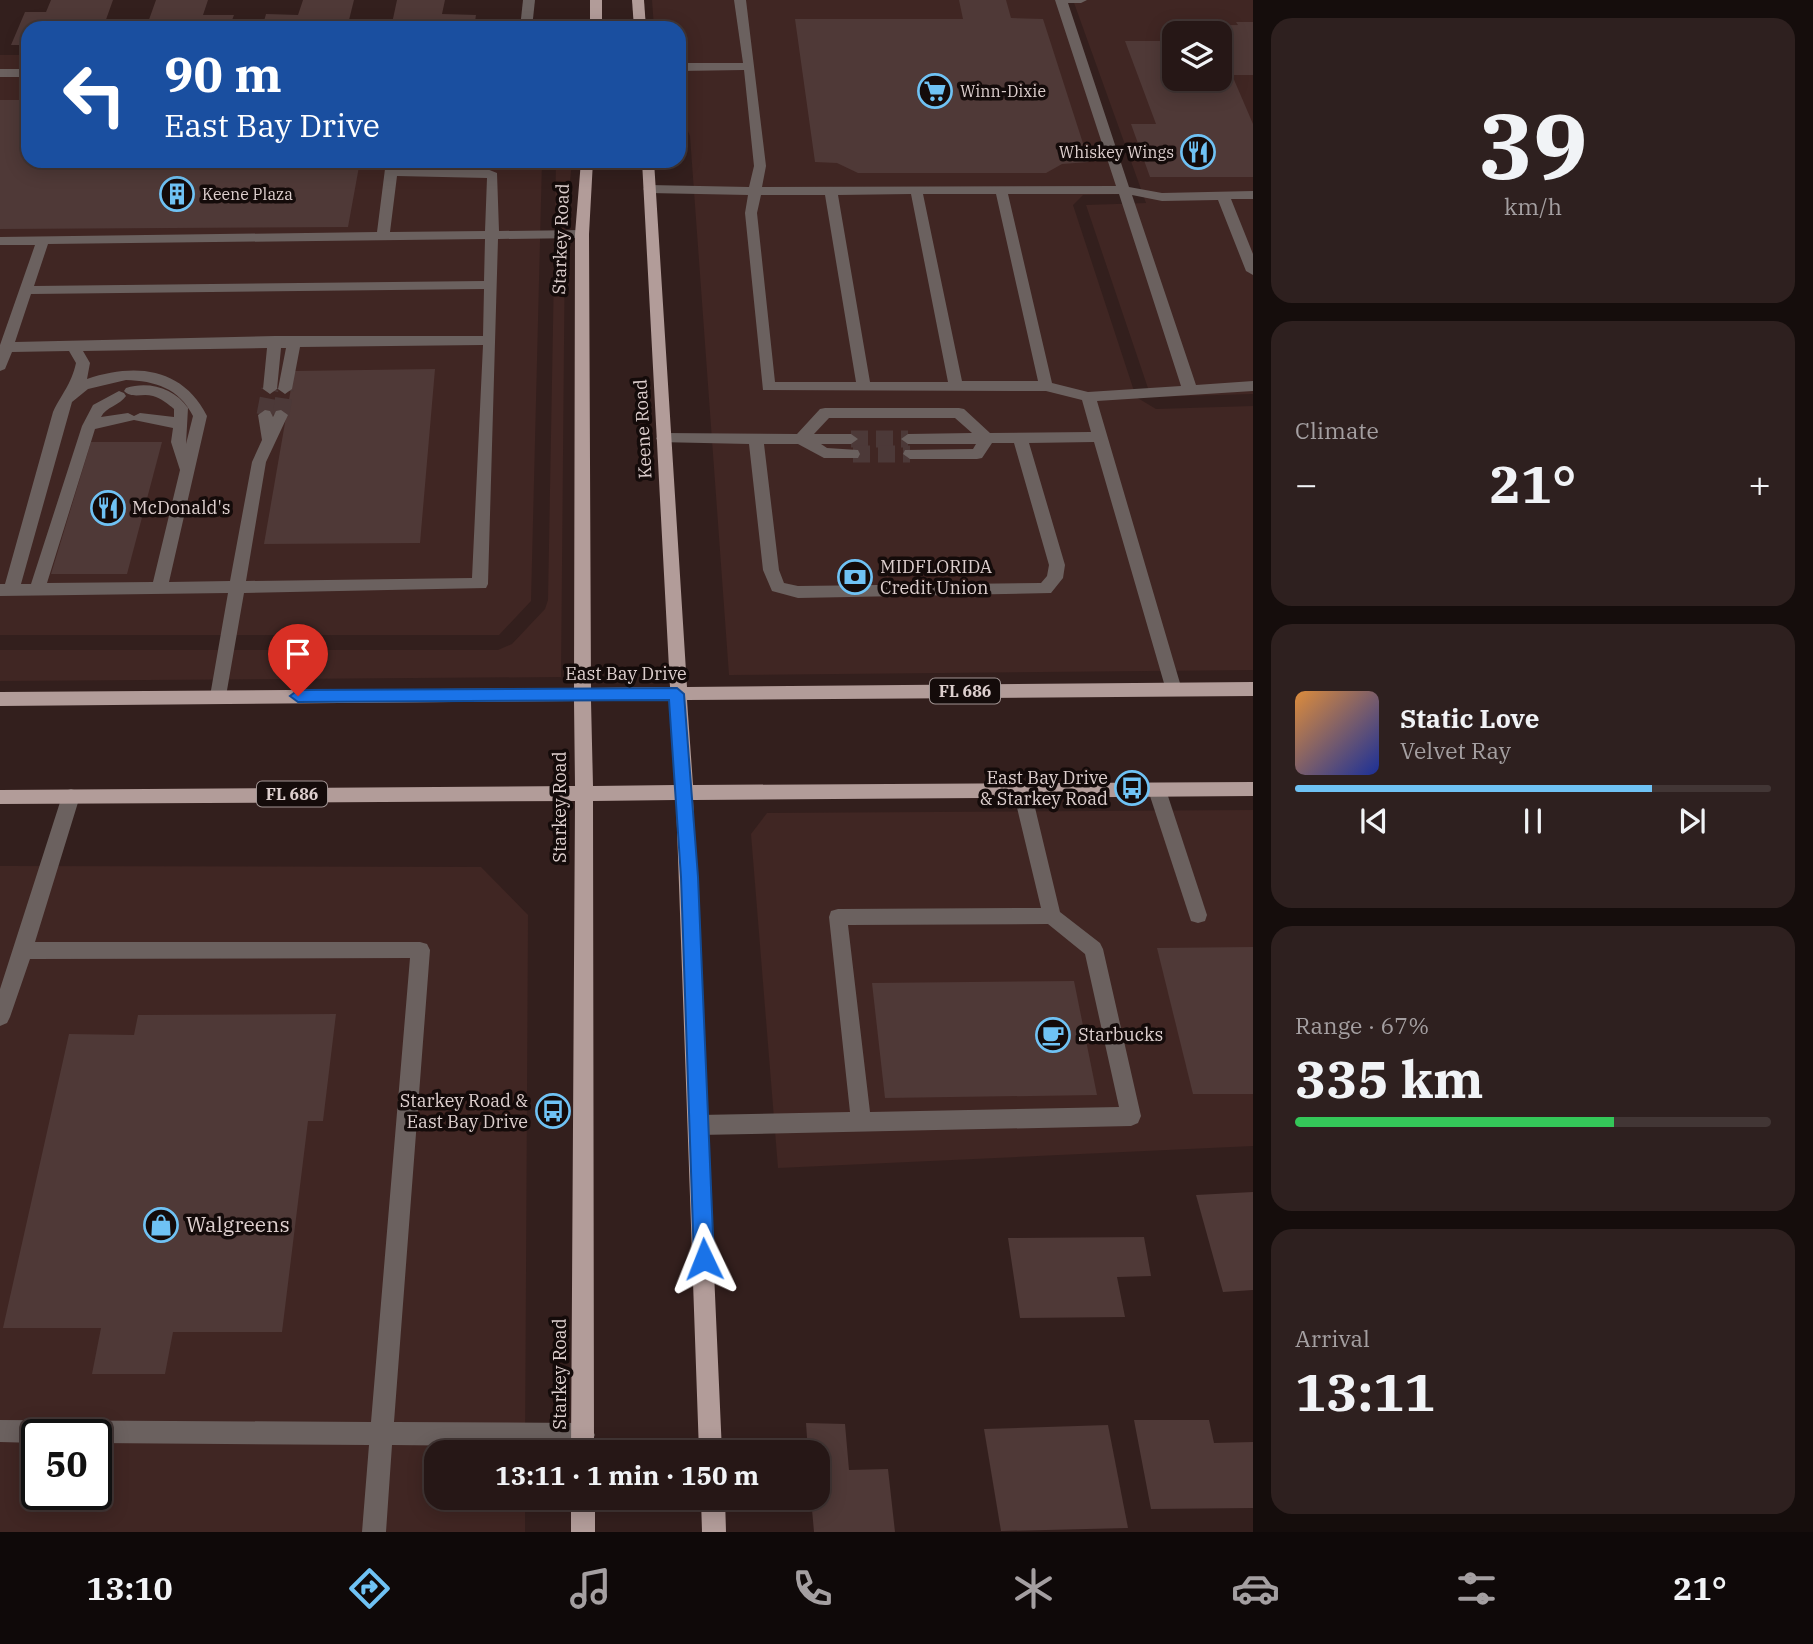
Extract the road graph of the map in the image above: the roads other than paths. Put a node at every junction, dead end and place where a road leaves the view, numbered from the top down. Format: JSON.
{"nodes":[{"id":1,"x":529,"y":0,"type":"edge"},
{"id":2,"x":596,"y":0,"type":"edge"},
{"id":3,"x":638,"y":0,"type":"edge"},
{"id":4,"x":740,"y":0,"type":"edge"},
{"id":5,"x":1061,"y":0,"type":"edge"},
{"id":6,"x":1081,"y":0,"type":"edge"},
{"id":7,"x":527,"y":21,"type":"edge"},
{"id":8,"x":596,"y":21,"type":"edge"},
{"id":9,"x":640,"y":21,"type":"edge"},
{"id":10,"x":686,"y":66,"type":"edge"},
{"id":11,"x":749,"y":66,"type":"junction"},
{"id":12,"x":0,"y":73,"type":"edge"},
{"id":13,"x":21,"y":73,"type":"edge"},
{"id":14,"x":391,"y":168,"type":"edge"},
{"id":15,"x":407,"y":168,"type":"edge"},
{"id":16,"x":587,"y":168,"type":"edge"},
{"id":17,"x":648,"y":168,"type":"edge"},
{"id":18,"x":649,"y":190,"type":"junction"},
{"id":19,"x":916,"y":190,"type":"junction"},
{"id":20,"x":1001,"y":190,"type":"junction"},
{"id":21,"x":1125,"y":190,"type":"junction"},
{"id":22,"x":755,"y":191,"type":"junction"},
{"id":23,"x":831,"y":191,"type":"junction"},
{"id":24,"x":1253,"y":195,"type":"edge"},
{"id":25,"x":1223,"y":196,"type":"junction"},
{"id":26,"x":582,"y":234,"type":"junction"},
{"id":27,"x":492,"y":235,"type":"junction"},
{"id":28,"x":383,"y":236,"type":"junction"},
{"id":29,"x":43,"y":240,"type":"junction"},
{"id":30,"x":0,"y":241,"type":"edge"},
{"id":31,"x":1253,"y":271,"type":"edge"},
{"id":32,"x":490,"y":285,"type":"junction"},
{"id":33,"x":26,"y":290,"type":"junction"},
{"id":34,"x":490,"y":340,"type":"junction"},
{"id":35,"x":275,"y":341,"type":"junction"},
{"id":36,"x":293,"y":341,"type":"junction"},
{"id":37,"x":73,"y":346,"type":"junction"},
{"id":38,"x":7,"y":347,"type":"junction"},
{"id":39,"x":0,"y":366,"type":"edge"},
{"id":40,"x":956,"y":386,"type":"junction"},
{"id":41,"x":1046,"y":386,"type":"junction"},
{"id":42,"x":1253,"y":386,"type":"edge"},
{"id":43,"x":78,"y":387,"type":"junction"},
{"id":44,"x":864,"y":387,"type":"junction"},
{"id":45,"x":270,"y":389,"type":"tunnel mouth"},
{"id":46,"x":285,"y":389,"type":"tunnel mouth"},
{"id":47,"x":1190,"y":390,"type":"junction"},
{"id":48,"x":1088,"y":397,"type":"junction"},
{"id":49,"x":265,"y":415,"type":"tunnel mouth"},
{"id":50,"x":281,"y":415,"type":"tunnel mouth"},
{"id":51,"x":181,"y":425,"type":"junction"},
{"id":52,"x":89,"y":426,"type":"junction"},
{"id":53,"x":1099,"y":437,"type":"junction"},
{"id":54,"x":663,"y":438,"type":"junction"},
{"id":55,"x":1020,"y":438,"type":"junction"},
{"id":56,"x":270,"y":439,"type":"junction"},
{"id":57,"x":756,"y":439,"type":"junction"},
{"id":58,"x":801,"y":439,"type":"junction"},
{"id":59,"x":987,"y":439,"type":"junction"},
{"id":60,"x":187,"y":470,"type":"junction"},
{"id":61,"x":239,"y":588,"type":"junction"},
{"id":62,"x":6,"y":590,"type":"edge"},
{"id":63,"x":37,"y":590,"type":"junction"},
{"id":64,"x":159,"y":590,"type":"junction"},
{"id":65,"x":1253,"y":689,"type":"edge"},
{"id":66,"x":1174,"y":690,"type":"junction"},
{"id":67,"x":677,"y":694,"type":"junction"},
{"id":68,"x":582,"y":695,"type":"junction"},
{"id":69,"x":218,"y":696,"type":"junction"},
{"id":70,"x":0,"y":699,"type":"edge"},
{"id":71,"x":1253,"y":789,"type":"edge"},
{"id":72,"x":1157,"y":790,"type":"junction"},
{"id":73,"x":1022,"y":791,"type":"junction"},
{"id":74,"x":584,"y":792,"type":"junction"},
{"id":75,"x":682,"y":792,"type":"junction"},
{"id":76,"x":71,"y":796,"type":"junction"},
{"id":77,"x":0,"y":797,"type":"edge"},
{"id":78,"x":1198,"y":915,"type":"dead end"},
{"id":79,"x":1052,"y":916,"type":"junction"},
{"id":80,"x":23,"y":951,"type":"junction"},
{"id":81,"x":0,"y":1017,"type":"edge"},
{"id":82,"x":861,"y":1121,"type":"junction"},
{"id":83,"x":699,"y":1125,"type":"junction"},
{"id":84,"x":0,"y":1432,"type":"edge"},
{"id":85,"x":381,"y":1435,"type":"junction"},
{"id":86,"x":493,"y":1440,"type":"edge"},
{"id":87,"x":583,"y":1440,"type":"edge"},
{"id":88,"x":711,"y":1440,"type":"edge"},
{"id":89,"x":583,"y":1510,"type":"edge"},
{"id":90,"x":713,"y":1510,"type":"edge"},
{"id":91,"x":374,"y":1532,"type":"edge"},
{"id":92,"x":583,"y":1532,"type":"edge"},
{"id":93,"x":714,"y":1532,"type":"edge"}],
"edges":[{"from":1,"to":7,"type":"lane"},
{"from":2,"to":8,"type":"main road"},
{"from":3,"to":9,"type":"main road"},
{"from":4,"to":11,"type":"lane"},
{"from":5,"to":6,"type":"lane"},
{"from":5,"to":21,"type":"lane"},
{"from":10,"to":11,"type":"lane"},
{"from":11,"to":22,"type":"lane"},
{"from":12,"to":13,"type":"lane"},
{"from":14,"to":28,"type":"lane"},
{"from":15,"to":27,"type":"lane"},
{"from":16,"to":26,"type":"main road","name":"Starkey Road"},
{"from":17,"to":18,"type":"main road","name":"Keene Road"},
{"from":18,"to":22,"type":"lane"},
{"from":18,"to":54,"type":"main road","name":"Keene Road"},
{"from":19,"to":20,"type":"lane"},
{"from":19,"to":23,"type":"lane"},
{"from":19,"to":40,"type":"lane"},
{"from":20,"to":21,"type":"lane"},
{"from":20,"to":41,"type":"lane"},
{"from":21,"to":25,"type":"lane"},
{"from":21,"to":47,"type":"lane"},
{"from":22,"to":23,"type":"lane"},
{"from":22,"to":44,"type":"lane"},
{"from":23,"to":44,"type":"lane"},
{"from":24,"to":25,"type":"lane"},
{"from":25,"to":31,"type":"lane"},
{"from":26,"to":27,"type":"lane"},
{"from":26,"to":68,"type":"main road","name":"Starkey Road"},
{"from":27,"to":28,"type":"lane"},
{"from":27,"to":32,"type":"lane"},
{"from":28,"to":29,"type":"lane"},
{"from":29,"to":30,"type":"lane"},
{"from":29,"to":33,"type":"lane"},
{"from":32,"to":33,"type":"lane"},
{"from":32,"to":34,"type":"lane"},
{"from":33,"to":38,"type":"lane"},
{"from":34,"to":36,"type":"lane"},
{"from":34,"to":61,"type":"lane"},
{"from":35,"to":36,"type":"lane"},
{"from":35,"to":37,"type":"lane"},
{"from":35,"to":45,"type":"lane"},
{"from":36,"to":46,"type":"lane"},
{"from":37,"to":38,"type":"lane"},
{"from":37,"to":43,"type":"lane"},
{"from":38,"to":39,"type":"lane"},
{"from":40,"to":41,"type":"lane"},
{"from":40,"to":44,"type":"lane"},
{"from":41,"to":48,"type":"lane"},
{"from":42,"to":47,"type":"lane"},
{"from":43,"to":60,"type":"lane"},
{"from":43,"to":62,"type":"lane"},
{"from":47,"to":48,"type":"lane"},
{"from":48,"to":53,"type":"lane"},
{"from":49,"to":56,"type":"lane"},
{"from":50,"to":56,"type":"lane"},
{"from":51,"to":52,"type":"lane"},
{"from":51,"to":52,"type":"lane"},
{"from":51,"to":60,"type":"lane"},
{"from":52,"to":63,"type":"lane"},
{"from":53,"to":55,"type":"lane"},
{"from":53,"to":66,"type":"lane"},
{"from":54,"to":57,"type":"lane"},
{"from":54,"to":67,"type":"main road","name":"Keene Road"},
{"from":55,"to":57,"type":"lane"},
{"from":55,"to":59,"type":"lane"},
{"from":56,"to":61,"type":"lane"},
{"from":57,"to":58,"type":"lane"},
{"from":58,"to":58,"type":"lane"},
{"from":58,"to":59,"type":"lane"},
{"from":59,"to":59,"type":"lane"},
{"from":60,"to":64,"type":"lane"},
{"from":61,"to":64,"type":"lane"},
{"from":61,"to":69,"type":"lane"},
{"from":62,"to":63,"type":"lane"},
{"from":63,"to":64,"type":"lane"},
{"from":65,"to":66,"type":"main road","name":"East Bay Drive","number":"FL 686"},
{"from":66,"to":67,"type":"main road","name":"East Bay Drive","number":"FL 686"},
{"from":67,"to":68,"type":"main road","name":"East Bay Drive","number":"FL 686"},
{"from":67,"to":75,"type":"main road"},
{"from":68,"to":69,"type":"main road","name":"East Bay Drive","number":"FL 686"},
{"from":68,"to":74,"type":"main road","name":"Starkey Road"},
{"from":69,"to":70,"type":"main road","name":"East Bay Drive","number":"FL 686"},
{"from":71,"to":72,"type":"main road","number":"FL 686"},
{"from":72,"to":73,"type":"main road","number":"FL 686"},
{"from":72,"to":78,"type":"lane"},
{"from":73,"to":75,"type":"main road","number":"FL 686"},
{"from":73,"to":79,"type":"lane"},
{"from":74,"to":75,"type":"main road","number":"FL 686"},
{"from":74,"to":76,"type":"main road","number":"FL 686"},
{"from":74,"to":87,"type":"main road","name":"Starkey Road"},
{"from":75,"to":83,"type":"main road"},
{"from":76,"to":77,"type":"main road","number":"FL 686"},
{"from":76,"to":80,"type":"lane"},
{"from":79,"to":82,"type":"lane"},
{"from":79,"to":82,"type":"lane"},
{"from":80,"to":81,"type":"lane"},
{"from":80,"to":85,"type":"lane"},
{"from":82,"to":83,"type":"lane"},
{"from":83,"to":88,"type":"main road"},
{"from":84,"to":85,"type":"lane"},
{"from":85,"to":86,"type":"lane"},
{"from":85,"to":91,"type":"lane"},
{"from":89,"to":92,"type":"main road"},
{"from":90,"to":93,"type":"main road"}]}
